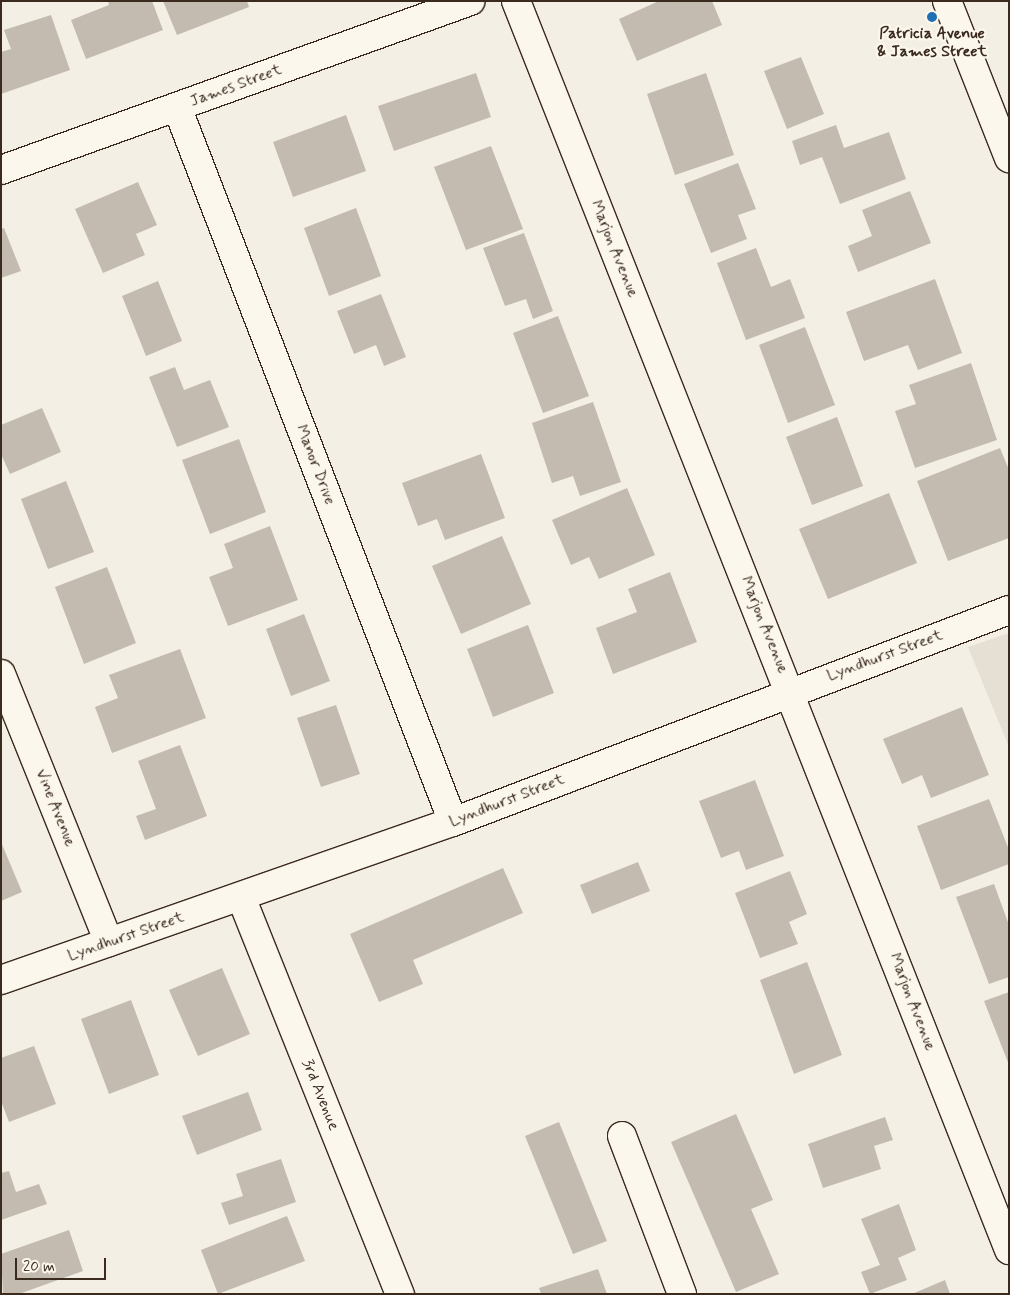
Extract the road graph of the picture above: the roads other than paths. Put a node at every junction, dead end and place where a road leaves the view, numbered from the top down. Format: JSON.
{"nodes":[{"id":1,"x":470,"y":1,"type":"edge"},
{"id":2,"x":516,"y":1,"type":"edge"},
{"id":3,"x":947,"y":1,"type":"edge"},
{"id":4,"x":177,"y":107,"type":"junction"},
{"id":5,"x":1009,"y":158,"type":"edge"},
{"id":6,"x":1,"y":170,"type":"edge"},
{"id":7,"x":1009,"y":610,"type":"edge"},
{"id":8,"x":1,"y":674,"type":"edge"},
{"id":9,"x":791,"y":691,"type":"junction"},
{"id":10,"x":453,"y":822,"type":"junction"},
{"id":11,"x":241,"y":897,"type":"junction"},
{"id":12,"x":109,"y":942,"type":"junction"},
{"id":13,"x":1,"y":980,"type":"edge"},
{"id":14,"x":622,"y":1136,"type":"dead end"},
{"id":15,"x":1009,"y":1250,"type":"edge"},
{"id":16,"x":400,"y":1294,"type":"edge"},
{"id":17,"x":682,"y":1294,"type":"edge"}],
"edges":[{"from":1,"to":4,"type":"street","name":"James Street"},
{"from":2,"to":9,"type":"street","name":"Marjon Avenue"},
{"from":3,"to":5,"type":"street"},
{"from":4,"to":6,"type":"street","name":"James Street"},
{"from":4,"to":10,"type":"street","name":"Manor Drive"},
{"from":7,"to":9,"type":"street","name":"Lyndhurst Street"},
{"from":8,"to":12,"type":"street","name":"Vine Avenue"},
{"from":9,"to":10,"type":"street","name":"Lyndhurst Street"},
{"from":9,"to":15,"type":"street","name":"Marjon Avenue"},
{"from":10,"to":11,"type":"street","name":"Lyndhurst Street"},
{"from":11,"to":12,"type":"street","name":"Lyndhurst Street"},
{"from":11,"to":16,"type":"street","name":"3rd Avenue"},
{"from":12,"to":13,"type":"street","name":"Lyndhurst Street"},
{"from":14,"to":17,"type":"street"}]}
